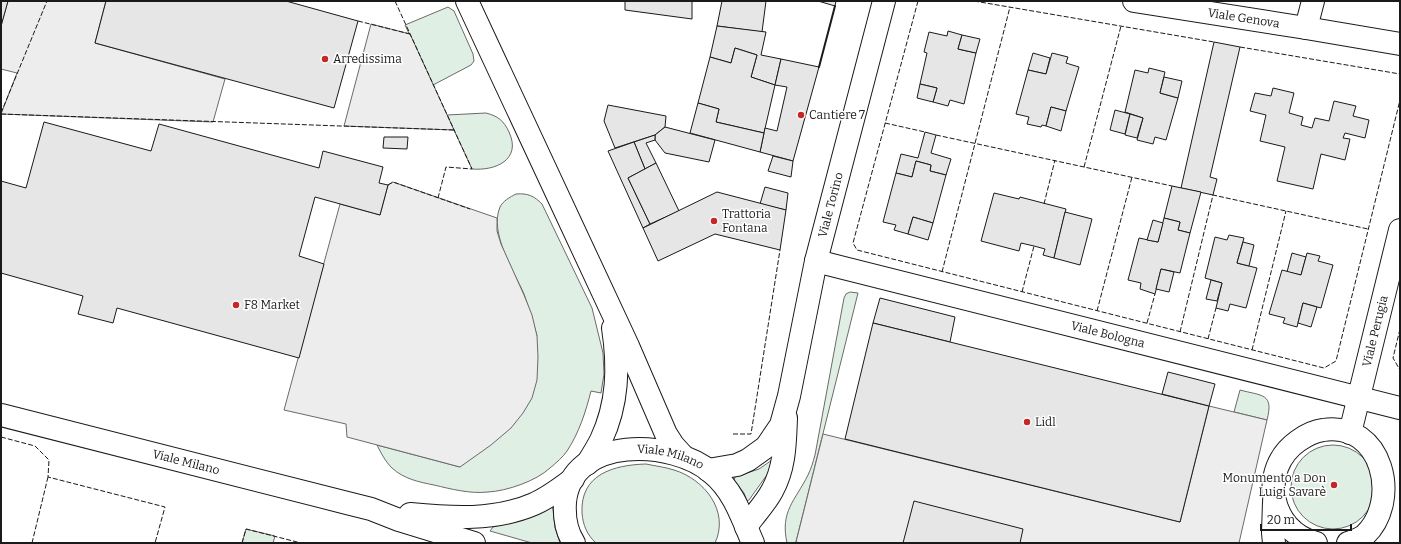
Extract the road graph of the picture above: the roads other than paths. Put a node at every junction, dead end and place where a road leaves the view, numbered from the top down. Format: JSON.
{"nodes":[{"id":1,"x":467,"y":1,"type":"edge"},
{"id":2,"x":884,"y":1,"type":"edge"},
{"id":3,"x":1134,"y":1,"type":"edge"},
{"id":4,"x":1313,"y":1,"type":"edge"},
{"id":5,"x":1306,"y":28,"type":"junction"},
{"id":6,"x":1400,"y":44,"type":"edge"},
{"id":7,"x":1400,"y":230,"type":"edge"},
{"id":8,"x":816,"y":261,"type":"junction"},
{"id":9,"x":606,"y":300,"type":"junction"},
{"id":10,"x":1359,"y":397,"type":"junction"},
{"id":11,"x":1400,"y":408,"type":"edge"},
{"id":12,"x":786,"y":410,"type":"junction"},
{"id":13,"x":1,"y":415,"type":"edge"},
{"id":14,"x":1350,"y":433,"type":"junction"},
{"id":15,"x":683,"y":456,"type":"junction"},
{"id":16,"x":708,"y":470,"type":"junction"},
{"id":17,"x":580,"y":471,"type":"junction"},
{"id":18,"x":1274,"y":498,"type":"junction"},
{"id":19,"x":371,"y":510,"type":"junction"},
{"id":20,"x":745,"y":538,"type":"edge"},
{"id":21,"x":1358,"y":541,"type":"edge"},
{"id":22,"x":474,"y":543,"type":"edge"},
{"id":23,"x":574,"y":543,"type":"edge"},
{"id":24,"x":1274,"y":543,"type":"edge"},
{"id":25,"x":1316,"y":543,"type":"edge"}],
"edges":[{"from":1,"to":9,"type":"street"},
{"from":2,"to":8,"type":"street","name":"Viale Torino"},
{"from":3,"to":5,"type":"street","name":"Viale Genova"},
{"from":4,"to":5,"type":"street"},
{"from":5,"to":6,"type":"street","name":"Viale Genova"},
{"from":7,"to":10,"type":"street","name":"Viale Perugia"},
{"from":8,"to":10,"type":"street","name":"Viale Bologna"},
{"from":8,"to":12,"type":"street","name":"Viale Torino"},
{"from":9,"to":15,"type":"street"},
{"from":9,"to":17,"type":"street"},
{"from":10,"to":11,"type":"street","name":"Viale Bologna"},
{"from":10,"to":14,"type":"street","name":"Viale Perugia"},
{"from":12,"to":16,"type":"street","name":"Viale Torino"},
{"from":12,"to":20,"type":"street","name":"Viale Torino"},
{"from":13,"to":19,"type":"street","name":"Viale Milano"},
{"from":14,"to":18,"type":"street"},
{"from":14,"to":21,"type":"street"},
{"from":15,"to":16,"type":"street","name":"Viale Milano"},
{"from":15,"to":17,"type":"street","name":"Viale Milano"},
{"from":16,"to":20,"type":"street","name":"Viale Milano"},
{"from":17,"to":19,"type":"street","name":"Viale Milano"},
{"from":17,"to":23,"type":"street"},
{"from":18,"to":24,"type":"street"},
{"from":18,"to":25,"type":"street"},
{"from":19,"to":22,"type":"street","name":"Viale Milano"}]}
